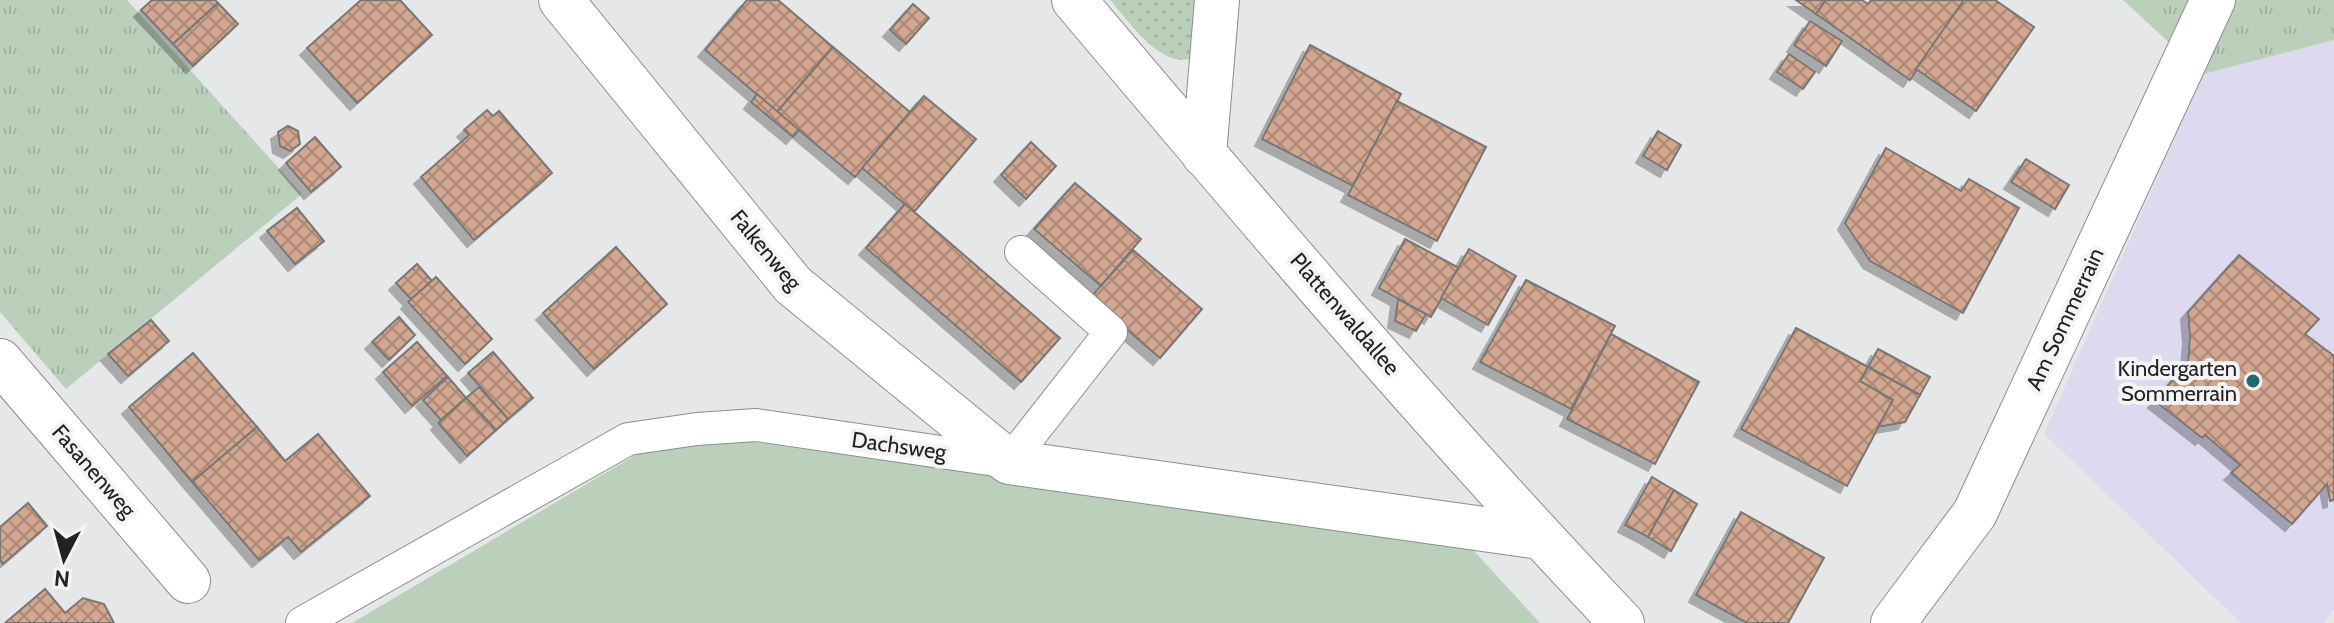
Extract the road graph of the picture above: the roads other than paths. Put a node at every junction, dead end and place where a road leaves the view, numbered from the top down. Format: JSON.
{"nodes":[{"id":1,"x":561,"y":0,"type":"edge"},
{"id":2,"x":1074,"y":0,"type":"edge"},
{"id":3,"x":1217,"y":0,"type":"edge"},
{"id":4,"x":2213,"y":0,"type":"edge"},
{"id":5,"x":1204,"y":155,"type":"junction"},
{"id":6,"x":1021,"y":252,"type":"dead end"},
{"id":7,"x":0,"y":361,"type":"edge"},
{"id":8,"x":1009,"y":462,"type":"junction"},
{"id":9,"x":1540,"y":537,"type":"junction"},
{"id":10,"x":188,"y":581,"type":"dead end"},
{"id":11,"x":302,"y":623,"type":"edge"},
{"id":12,"x":1622,"y":623,"type":"edge"},
{"id":13,"x":1893,"y":623,"type":"edge"}],
"edges":[{"from":1,"to":8,"type":"street","name":"Falkenweg"},
{"from":2,"to":5,"type":"street","name":"Plattenwaldallee"},
{"from":3,"to":5,"type":"street"},
{"from":4,"to":13,"type":"street","name":"Am Sommerrain"},
{"from":5,"to":9,"type":"street","name":"Plattenwaldallee"},
{"from":6,"to":8,"type":"lane"},
{"from":7,"to":10,"type":"street","name":"Fasanenweg"},
{"from":8,"to":9,"type":"street","name":"Dachsweg"},
{"from":8,"to":11,"type":"lane","name":"Dachsweg"},
{"from":9,"to":12,"type":"street","name":"Plattenwaldallee"}]}
